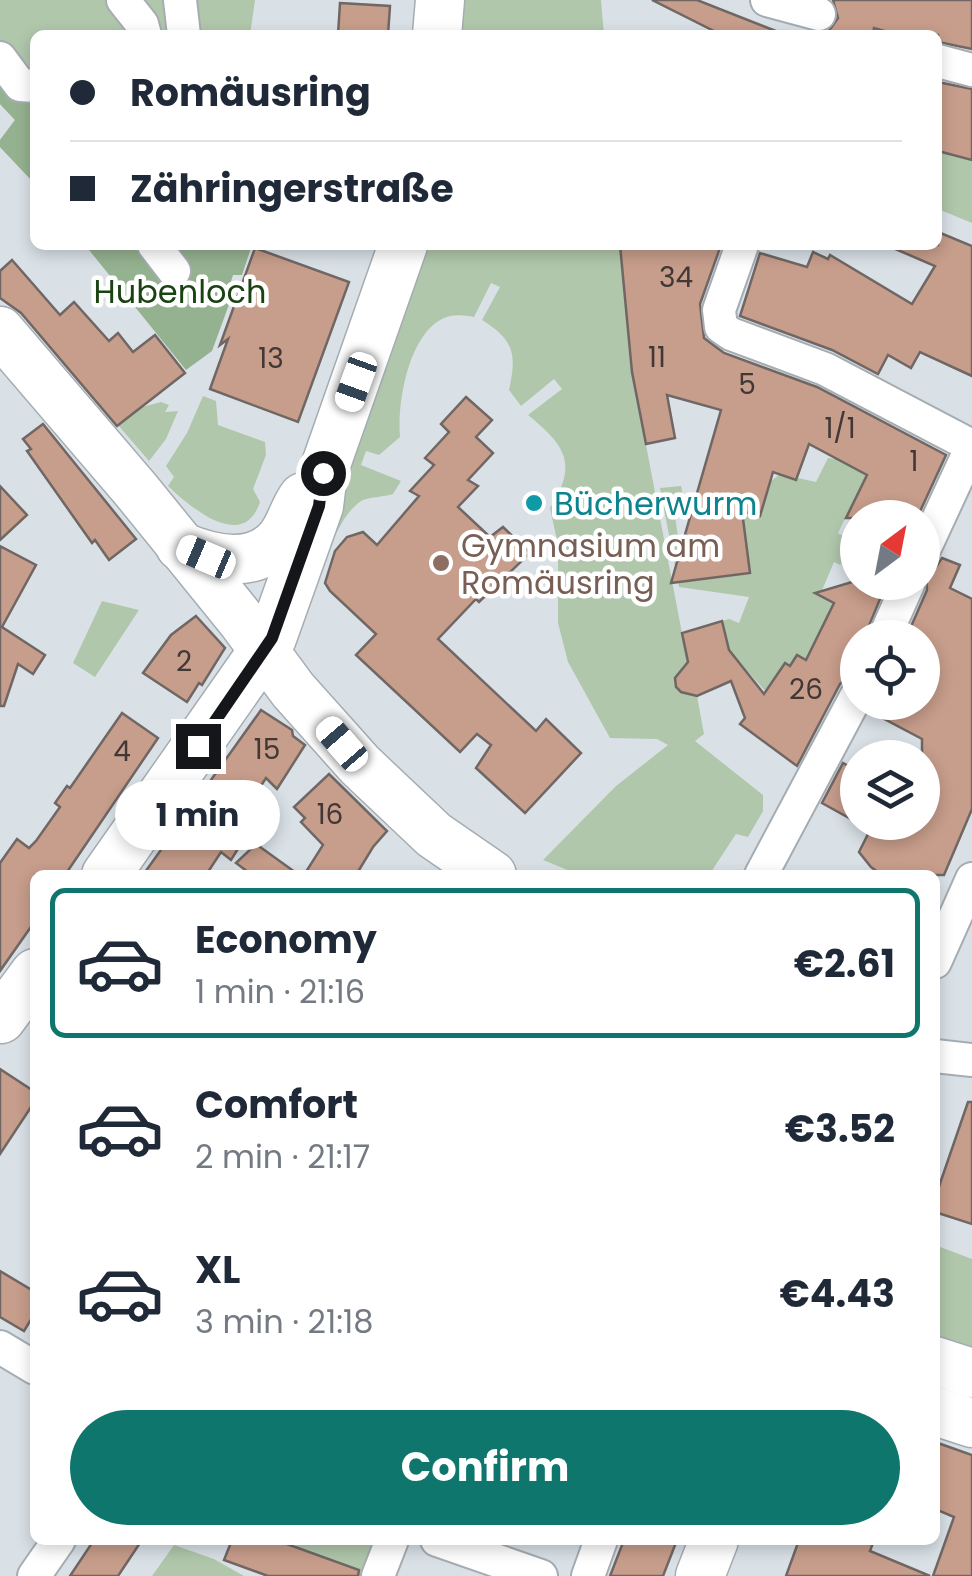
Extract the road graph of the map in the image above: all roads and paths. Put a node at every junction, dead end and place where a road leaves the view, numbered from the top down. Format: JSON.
{"nodes":[{"id":1,"x":123,"y":0,"type":"edge"},
{"id":2,"x":180,"y":0,"type":"edge"},
{"id":3,"x":440,"y":0,"type":"edge"},
{"id":4,"x":767,"y":0,"type":"edge"},
{"id":5,"x":822,"y":23,"type":"edge"},
{"id":6,"x":144,"y":30,"type":"edge"},
{"id":7,"x":183,"y":30,"type":"edge"},
{"id":8,"x":437,"y":30,"type":"edge"},
{"id":9,"x":0,"y":58,"type":"edge"},
{"id":10,"x":942,"y":62,"type":"edge"},
{"id":11,"x":972,"y":70,"type":"edge"},
{"id":12,"x":30,"y":86,"type":"edge"},
{"id":13,"x":401,"y":250,"type":"edge"},
{"id":14,"x":740,"y":250,"type":"edge"},
{"id":15,"x":0,"y":331,"type":"edge"},
{"id":16,"x":972,"y":446,"type":"edge"},
{"id":17,"x":323,"y":473,"type":"junction"},
{"id":18,"x":940,"y":515,"type":"edge"},
{"id":19,"x":180,"y":546,"type":"junction"},
{"id":20,"x":264,"y":653,"type":"junction"},
{"id":21,"x":844,"y":720,"type":"edge"},
{"id":22,"x":110,"y":870,"type":"edge"},
{"id":23,"x":485,"y":870,"type":"edge"},
{"id":24,"x":764,"y":870,"type":"edge"},
{"id":25,"x":972,"y":879,"type":"edge"},
{"id":26,"x":940,"y":951,"type":"edge"},
{"id":27,"x":30,"y":980,"type":"edge"},
{"id":28,"x":0,"y":1019,"type":"edge"},
{"id":29,"x":30,"y":1034,"type":"edge"},
{"id":30,"x":940,"y":1057,"type":"edge"},
{"id":31,"x":972,"y":1060,"type":"edge"},
{"id":32,"x":0,"y":1347,"type":"edge"},
{"id":33,"x":940,"y":1363,"type":"edge"},
{"id":34,"x":30,"y":1365,"type":"edge"},
{"id":35,"x":972,"y":1373,"type":"edge"},
{"id":36,"x":940,"y":1413,"type":"edge"},
{"id":37,"x":972,"y":1423,"type":"edge"},
{"id":38,"x":56,"y":1545,"type":"edge"},
{"id":39,"x":390,"y":1545,"type":"edge"},
{"id":40,"x":451,"y":1545,"type":"edge"},
{"id":41,"x":600,"y":1545,"type":"edge"},
{"id":42,"x":712,"y":1545,"type":"edge"},
{"id":43,"x":34,"y":1576,"type":"edge"},
{"id":44,"x":378,"y":1576,"type":"edge"},
{"id":45,"x":541,"y":1576,"type":"edge"},
{"id":46,"x":588,"y":1576,"type":"edge"},
{"id":47,"x":700,"y":1576,"type":"edge"}],
"edges":[{"from":1,"to":6,"type":"street"},
{"from":2,"to":7,"type":"street"},
{"from":3,"to":8,"type":"main road"},
{"from":4,"to":5,"type":"street"},
{"from":9,"to":12,"type":"street"},
{"from":10,"to":11,"type":"street"},
{"from":13,"to":17,"type":"main road"},
{"from":14,"to":16,"type":"street"},
{"from":15,"to":19,"type":"main road"},
{"from":16,"to":18,"type":"street"},
{"from":17,"to":19,"type":"main road"},
{"from":17,"to":20,"type":"main road"},
{"from":19,"to":20,"type":"main road"},
{"from":20,"to":22,"type":"main road"},
{"from":20,"to":23,"type":"main road"},
{"from":21,"to":24,"type":"street"},
{"from":25,"to":26,"type":"street"},
{"from":27,"to":28,"type":"main road"},
{"from":28,"to":29,"type":"main road"},
{"from":30,"to":31,"type":"street"},
{"from":32,"to":34,"type":"street"},
{"from":33,"to":35,"type":"main road"},
{"from":36,"to":37,"type":"main road"},
{"from":38,"to":43,"type":"street"},
{"from":39,"to":44,"type":"street"},
{"from":40,"to":45,"type":"street"},
{"from":41,"to":46,"type":"street"},
{"from":42,"to":47,"type":"main road"}]}
